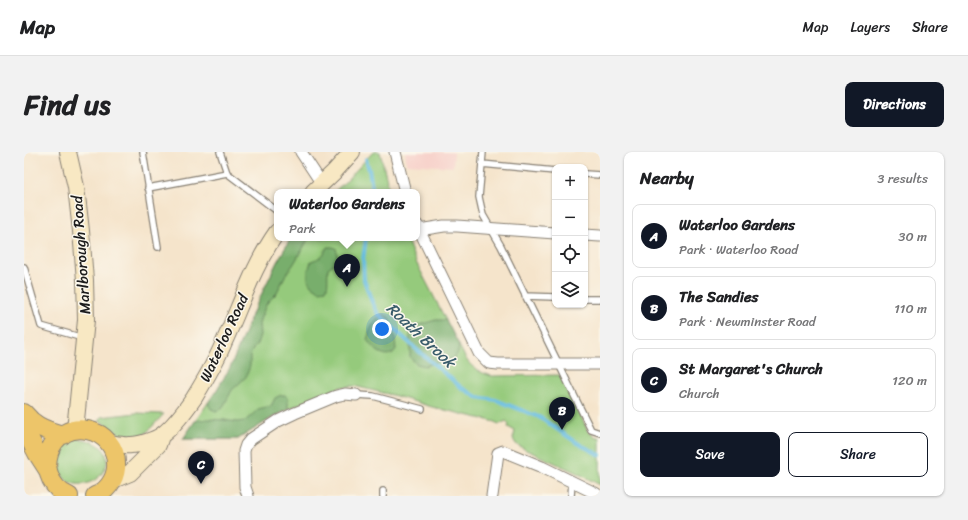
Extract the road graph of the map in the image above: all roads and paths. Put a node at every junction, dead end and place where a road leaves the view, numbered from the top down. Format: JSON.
{"nodes":[{"id":1,"x":68,"y":152,"type":"edge"},
{"id":2,"x":142,"y":152,"type":"edge"},
{"id":3,"x":220,"y":152,"type":"edge"},
{"id":4,"x":301,"y":152,"type":"edge"},
{"id":5,"x":352,"y":152,"type":"edge"},
{"id":6,"x":395,"y":152,"type":"edge"},
{"id":7,"x":483,"y":152,"type":"edge"},
{"id":8,"x":482,"y":164,"type":"junction"},
{"id":9,"x":552,"y":171,"type":"edge"},
{"id":10,"x":227,"y":173,"type":"junction"},
{"id":11,"x":588,"y":174,"type":"edge"},
{"id":12,"x":600,"y":175,"type":"edge"},
{"id":13,"x":148,"y":188,"type":"junction"},
{"id":14,"x":317,"y":188,"type":"edge"},
{"id":15,"x":404,"y":189,"type":"edge"},
{"id":16,"x":274,"y":209,"type":"edge"},
{"id":17,"x":420,"y":228,"type":"edge"},
{"id":18,"x":490,"y":228,"type":"junction"},
{"id":19,"x":420,"y":232,"type":"edge"},
{"id":20,"x":552,"y":233,"type":"edge"},
{"id":21,"x":588,"y":235,"type":"edge"},
{"id":22,"x":274,"y":236,"type":"edge"},
{"id":23,"x":600,"y":236,"type":"edge"},
{"id":24,"x":158,"y":247,"type":"dead end"},
{"id":25,"x":24,"y":267,"type":"edge"},
{"id":26,"x":525,"y":296,"type":"junction"},
{"id":27,"x":552,"y":298,"type":"edge"},
{"id":28,"x":588,"y":299,"type":"edge"},
{"id":29,"x":600,"y":299,"type":"edge"},
{"id":30,"x":84,"y":338,"type":"junction"},
{"id":31,"x":559,"y":364,"type":"junction"},
{"id":32,"x":600,"y":364,"type":"edge"},
{"id":33,"x":356,"y":395,"type":"joint"},
{"id":34,"x":422,"y":409,"type":"dead end"},
{"id":35,"x":24,"y":414,"type":"edge"},
{"id":36,"x":24,"y":428,"type":"edge"},
{"id":37,"x":69,"y":432,"type":"junction"},
{"id":38,"x":600,"y":433,"type":"edge"},
{"id":39,"x":161,"y":436,"type":"junction"},
{"id":40,"x":110,"y":443,"type":"junction"},
{"id":41,"x":48,"y":470,"type":"junction"},
{"id":42,"x":113,"y":480,"type":"junction"},
{"id":43,"x":572,"y":482,"type":"junction"},
{"id":44,"x":63,"y":494,"type":"edge"},
{"id":45,"x":97,"y":496,"type":"edge"},
{"id":46,"x":248,"y":496,"type":"edge"},
{"id":47,"x":492,"y":496,"type":"edge"},
{"id":48,"x":571,"y":496,"type":"edge"},
{"id":49,"x":600,"y":496,"type":"edge"}],
"edges":[{"from":1,"to":30,"type":"street","name":"Marlborough Road"},
{"from":2,"to":13,"type":"lane"},
{"from":3,"to":10,"type":"lane"},
{"from":4,"to":14,"type":"street"},
{"from":5,"to":14,"type":"street"},
{"from":6,"to":15,"type":"street"},
{"from":7,"to":8,"type":"lane"},
{"from":8,"to":9,"type":"lane"},
{"from":8,"to":18,"type":"lane"},
{"from":10,"to":13,"type":"lane"},
{"from":10,"to":16,"type":"lane"},
{"from":11,"to":12,"type":"lane"},
{"from":13,"to":24,"type":"lane"},
{"from":17,"to":18,"type":"street"},
{"from":18,"to":20,"type":"street"},
{"from":18,"to":26,"type":"lane"},
{"from":19,"to":31,"type":"street"},
{"from":21,"to":23,"type":"street"},
{"from":22,"to":39,"type":"street","name":"Waterloo Road"},
{"from":25,"to":30,"type":"lane"},
{"from":26,"to":27,"type":"lane"},
{"from":26,"to":31,"type":"lane"},
{"from":28,"to":29,"type":"lane"},
{"from":30,"to":37,"type":"street","name":"Marlborough Road"},
{"from":31,"to":32,"type":"street"},
{"from":31,"to":38,"type":"lane"},
{"from":33,"to":34,"type":"lane"},
{"from":33,"to":46,"type":"street"},
{"from":35,"to":37,"type":"main road"},
{"from":36,"to":41,"type":"main road"},
{"from":37,"to":40,"type":"main road"},
{"from":37,"to":41,"type":"main road"},
{"from":39,"to":40,"type":"street","name":"Waterloo Road"},
{"from":39,"to":42,"type":"street","name":"Waterloo Road"},
{"from":40,"to":42,"type":"main road"},
{"from":41,"to":44,"type":"main road"},
{"from":42,"to":45,"type":"main road"},
{"from":43,"to":47,"type":"street"},
{"from":43,"to":48,"type":"lane"},
{"from":43,"to":49,"type":"street"}]}
